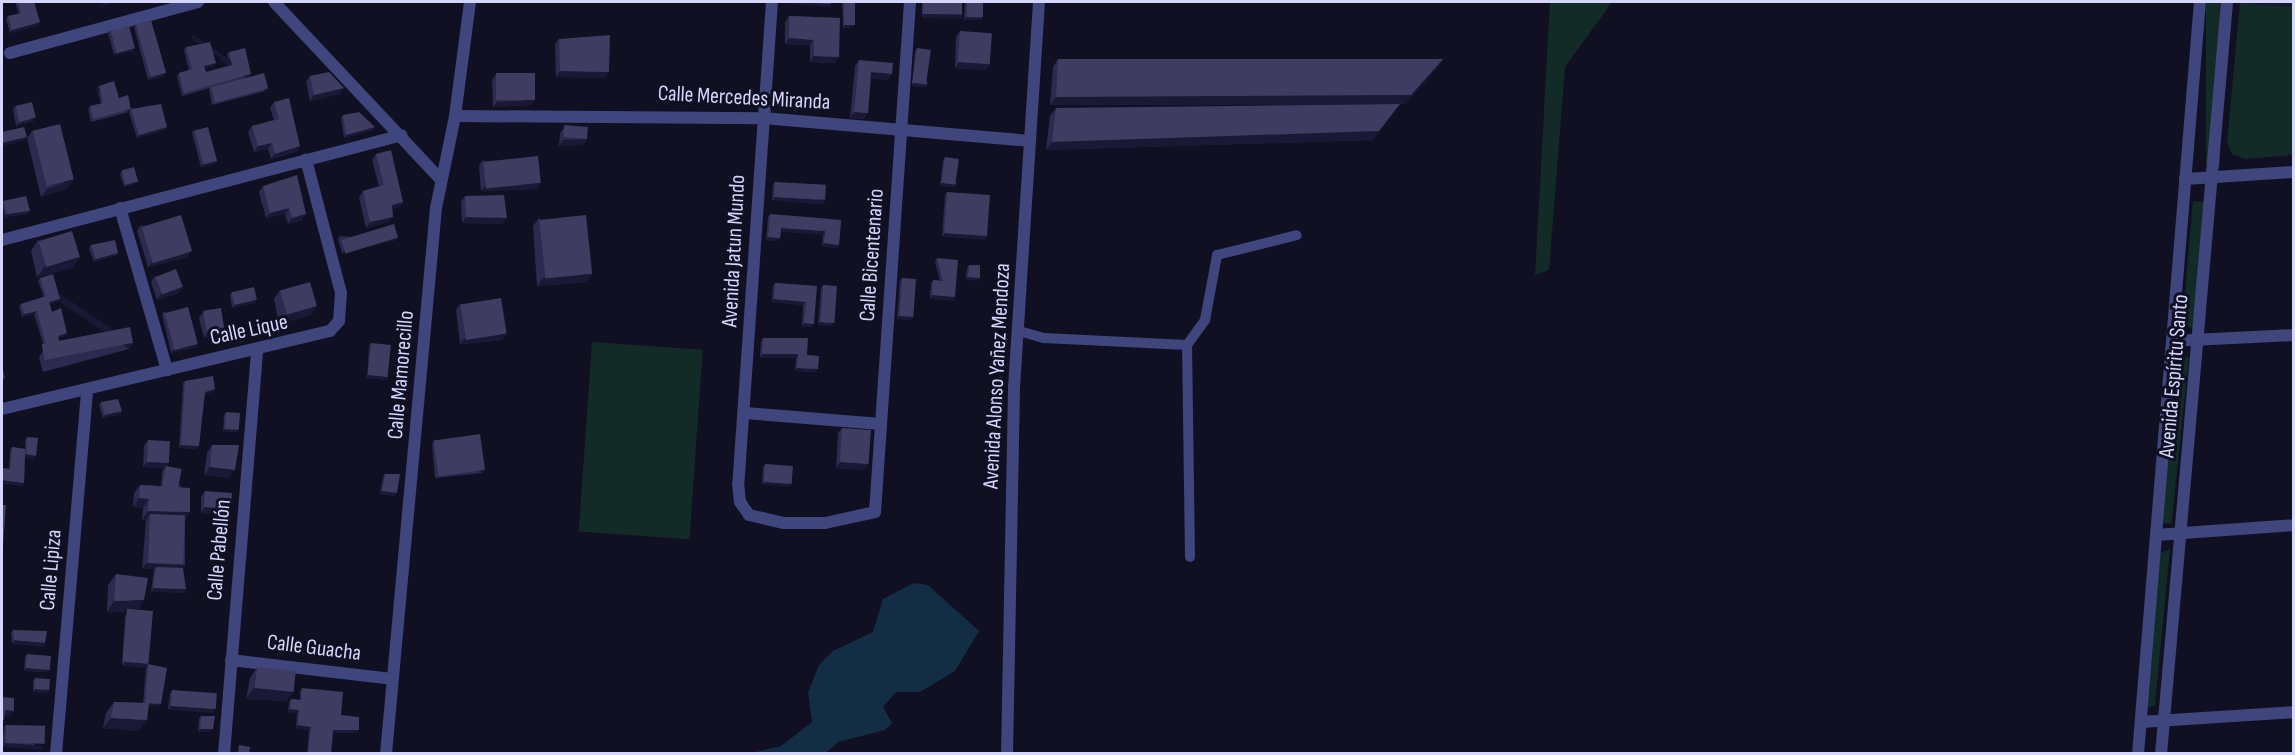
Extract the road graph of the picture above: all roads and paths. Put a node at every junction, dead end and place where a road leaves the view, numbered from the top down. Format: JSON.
{"nodes":[{"id":1,"x":198,"y":2,"type":"edge"},
{"id":2,"x":274,"y":2,"type":"edge"},
{"id":3,"x":470,"y":2,"type":"edge"},
{"id":4,"x":772,"y":2,"type":"edge"},
{"id":5,"x":910,"y":2,"type":"edge"},
{"id":6,"x":1039,"y":2,"type":"edge"},
{"id":7,"x":2200,"y":2,"type":"edge"},
{"id":8,"x":2227,"y":2,"type":"edge"},
{"id":9,"x":10,"y":53,"type":"dead end"},
{"id":10,"x":455,"y":116,"type":"junction"},
{"id":11,"x":763,"y":118,"type":"junction"},
{"id":12,"x":902,"y":130,"type":"junction"},
{"id":13,"x":401,"y":135,"type":"junction"},
{"id":14,"x":1030,"y":141,"type":"junction"},
{"id":15,"x":306,"y":160,"type":"junction"},
{"id":16,"x":2294,"y":172,"type":"edge"},
{"id":17,"x":2185,"y":179,"type":"junction"},
{"id":18,"x":441,"y":180,"type":"junction"},
{"id":19,"x":2212,"y":180,"type":"junction"},
{"id":20,"x":120,"y":208,"type":"junction"},
{"id":21,"x":1297,"y":235,"type":"dead end"},
{"id":22,"x":2,"y":240,"type":"edge"},
{"id":23,"x":1018,"y":331,"type":"junction"},
{"id":24,"x":2294,"y":335,"type":"edge"},
{"id":25,"x":2172,"y":341,"type":"junction"},
{"id":26,"x":2199,"y":343,"type":"junction"},
{"id":27,"x":1187,"y":345,"type":"junction"},
{"id":28,"x":257,"y":350,"type":"junction"},
{"id":29,"x":167,"y":370,"type":"junction"},
{"id":30,"x":87,"y":389,"type":"junction"},
{"id":31,"x":2,"y":409,"type":"edge"},
{"id":32,"x":745,"y":413,"type":"junction"},
{"id":33,"x":881,"y":424,"type":"junction"},
{"id":34,"x":875,"y":512,"type":"joint"},
{"id":35,"x":2294,"y":525,"type":"edge"},
{"id":36,"x":2181,"y":534,"type":"junction"},
{"id":37,"x":2156,"y":535,"type":"junction"},
{"id":38,"x":1190,"y":557,"type":"dead end"},
{"id":39,"x":231,"y":660,"type":"junction"},
{"id":40,"x":392,"y":678,"type":"junction"},
{"id":41,"x":2294,"y":712,"type":"edge"},
{"id":42,"x":2141,"y":722,"type":"junction"},
{"id":43,"x":2163,"y":722,"type":"junction"},
{"id":44,"x":56,"y":753,"type":"edge"},
{"id":45,"x":224,"y":753,"type":"edge"},
{"id":46,"x":386,"y":753,"type":"edge"},
{"id":47,"x":1007,"y":753,"type":"edge"},
{"id":48,"x":2138,"y":753,"type":"edge"},
{"id":49,"x":2161,"y":753,"type":"edge"}],
"edges":[{"from":1,"to":9,"type":"street"},
{"from":2,"to":13,"type":"street"},
{"from":3,"to":10,"type":"street","name":"Calle Mamorecillo"},
{"from":4,"to":11,"type":"street","name":"Avenida Jatun Mundo"},
{"from":5,"to":12,"type":"street","name":"Calle Bicentenario"},
{"from":6,"to":14,"type":"street","name":"Avenida Alonso Yañez Mendoza"},
{"from":7,"to":17,"type":"street","name":"Avenida Espíritu Santo"},
{"from":8,"to":19,"type":"street","name":"Avenida Espíritu Santo"},
{"from":10,"to":11,"type":"street","name":"Calle Mercedes Miranda"},
{"from":10,"to":18,"type":"street","name":"Calle Mamorecillo"},
{"from":11,"to":12,"type":"street","name":"Calle Mercedes Miranda"},
{"from":11,"to":32,"type":"street","name":"Avenida Jatun Mundo"},
{"from":12,"to":14,"type":"street","name":"Calle Mercedes Miranda"},
{"from":12,"to":33,"type":"street","name":"Calle Bicentenario"},
{"from":13,"to":15,"type":"street"},
{"from":13,"to":18,"type":"street"},
{"from":14,"to":23,"type":"street","name":"Avenida Alonso Yañez Mendoza"},
{"from":15,"to":20,"type":"street"},
{"from":15,"to":28,"type":"street","name":"Calle Lique"},
{"from":16,"to":19,"type":"street"},
{"from":17,"to":19,"type":"street"},
{"from":17,"to":25,"type":"street","name":"Avenida Espíritu Santo"},
{"from":18,"to":40,"type":"street","name":"Calle Mamorecillo"},
{"from":19,"to":26,"type":"street","name":"Avenida Espíritu Santo"},
{"from":20,"to":22,"type":"street"},
{"from":20,"to":29,"type":"street"},
{"from":21,"to":27,"type":"lane"},
{"from":23,"to":27,"type":"lane"},
{"from":23,"to":47,"type":"street","name":"Avenida Alonso Yañez Mendoza"},
{"from":24,"to":26,"type":"street"},
{"from":25,"to":26,"type":"street"},
{"from":25,"to":37,"type":"street","name":"Avenida Espíritu Santo"},
{"from":26,"to":36,"type":"street","name":"Avenida Espíritu Santo"},
{"from":27,"to":38,"type":"lane"},
{"from":28,"to":29,"type":"street","name":"Calle Lique"},
{"from":28,"to":39,"type":"street","name":"Calle Pabellón"},
{"from":29,"to":30,"type":"street","name":"Calle Lique"},
{"from":30,"to":31,"type":"street","name":"Calle Lique"},
{"from":30,"to":44,"type":"street","name":"Calle Lipiza"},
{"from":32,"to":33,"type":"street"},
{"from":32,"to":34,"type":"street","name":"Avenida Jatun Mundo"},
{"from":33,"to":34,"type":"street","name":"Calle Bicentenario"},
{"from":35,"to":36,"type":"street"},
{"from":36,"to":37,"type":"street"},
{"from":36,"to":43,"type":"street","name":"Avenida Espíritu Santo"},
{"from":37,"to":42,"type":"street","name":"Avenida Espíritu Santo"},
{"from":39,"to":40,"type":"street","name":"Calle Guacha"},
{"from":39,"to":45,"type":"street","name":"Calle Pabellón"},
{"from":40,"to":46,"type":"street","name":"Calle Mamorecillo"},
{"from":41,"to":43,"type":"street"},
{"from":42,"to":43,"type":"street"},
{"from":42,"to":48,"type":"street","name":"Avenida Espíritu Santo"},
{"from":43,"to":49,"type":"street","name":"Avenida Espíritu Santo"}]}
